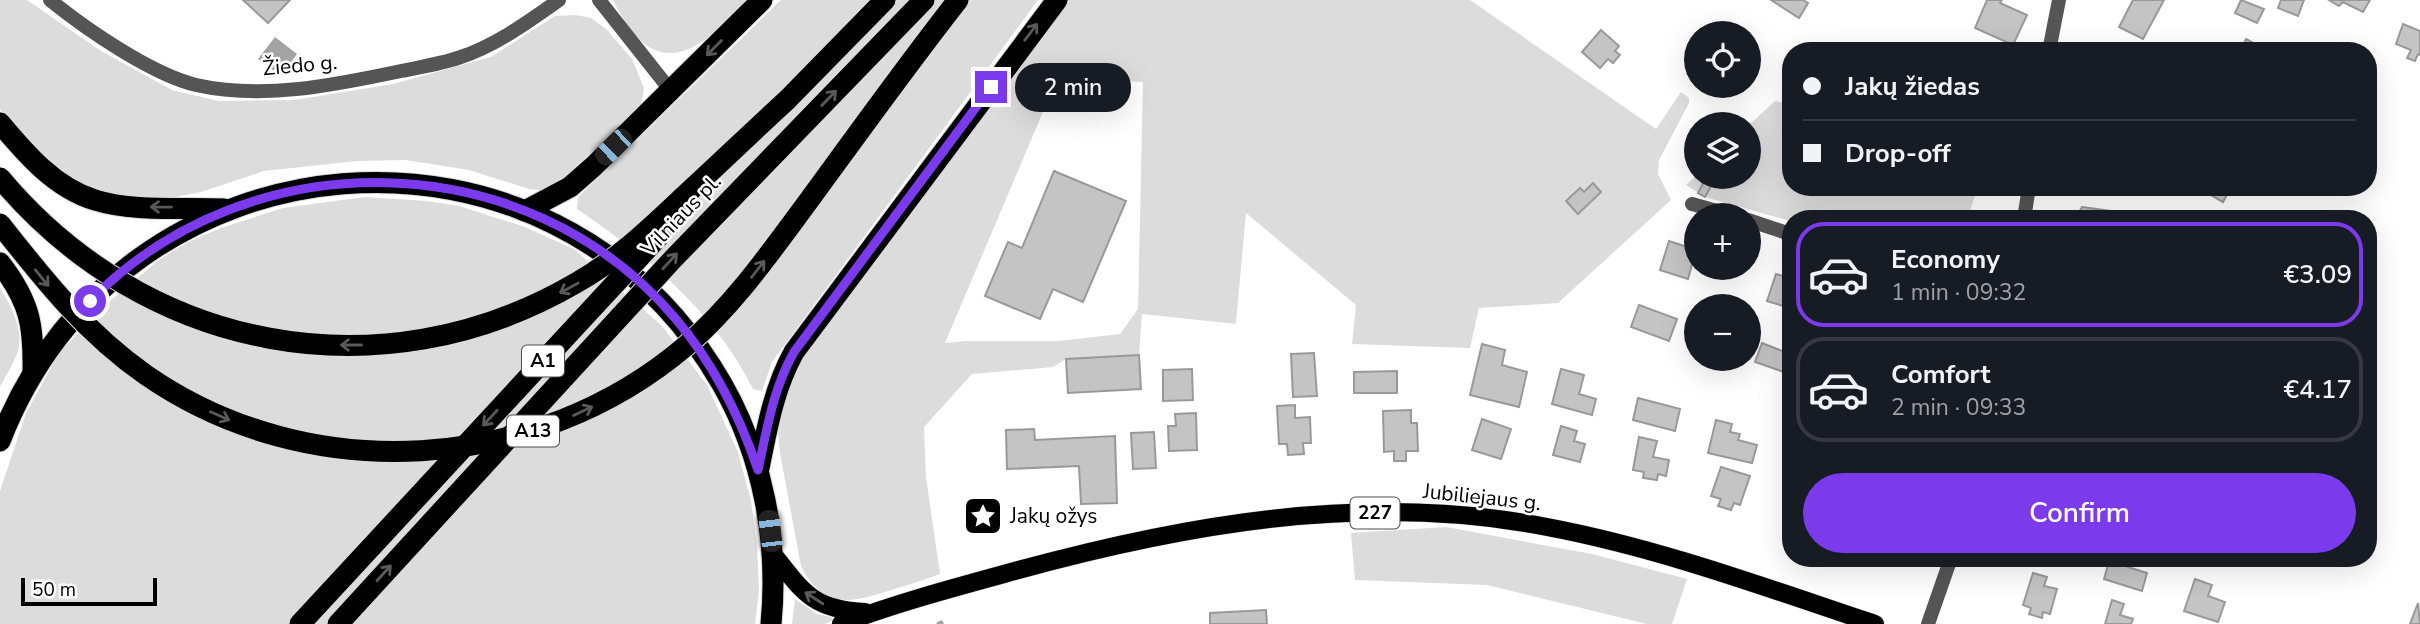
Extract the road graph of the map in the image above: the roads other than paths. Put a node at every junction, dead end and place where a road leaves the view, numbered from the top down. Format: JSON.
{"nodes":[{"id":1,"x":50,"y":0,"type":"edge"},
{"id":2,"x":559,"y":0,"type":"edge"},
{"id":3,"x":599,"y":0,"type":"edge"},
{"id":4,"x":762,"y":0,"type":"edge"},
{"id":5,"x":885,"y":0,"type":"edge"},
{"id":6,"x":924,"y":0,"type":"edge"},
{"id":7,"x":958,"y":0,"type":"edge"},
{"id":8,"x":1057,"y":0,"type":"edge"},
{"id":9,"x":2059,"y":0,"type":"edge"},
{"id":10,"x":2051,"y":42,"type":"edge"},
{"id":11,"x":671,"y":92,"type":"junction"},
{"id":12,"x":787,"y":100,"type":"junction"},
{"id":13,"x":0,"y":122,"type":"edge"},
{"id":14,"x":0,"y":178,"type":"edge"},
{"id":15,"x":230,"y":209,"type":"junction"},
{"id":16,"x":525,"y":211,"type":"junction"},
{"id":17,"x":0,"y":224,"type":"edge"},
{"id":18,"x":1761,"y":224,"type":"edge"},
{"id":19,"x":1782,"y":231,"type":"edge"},
{"id":20,"x":0,"y":263,"type":"edge"},
{"id":21,"x":33,"y":373,"type":"junction"},
{"id":22,"x":0,"y":441,"type":"edge"},
{"id":23,"x":758,"y":470,"type":"junction"},
{"id":24,"x":773,"y":554,"type":"junction"},
{"id":25,"x":1948,"y":567,"type":"edge"},
{"id":26,"x":872,"y":612,"type":"junction"},
{"id":27,"x":300,"y":624,"type":"edge"},
{"id":28,"x":338,"y":624,"type":"edge"},
{"id":29,"x":771,"y":624,"type":"edge"},
{"id":30,"x":841,"y":624,"type":"edge"},
{"id":31,"x":1875,"y":624,"type":"edge"},
{"id":32,"x":1928,"y":624,"type":"edge"}],
"edges":[{"from":1,"to":2,"type":"street","name":"Žiedo g."},
{"from":3,"to":11,"type":"street"},
{"from":4,"to":11,"type":"highway","one_way":true},
{"from":5,"to":12,"type":"highway","name":"Vilniaus pl.","number":"A1"},
{"from":28,"to":6,"type":"highway","name":"Vilniaus pl.","number":"A1","one_way":true,"bridge":true},
{"from":17,"to":7,"type":"highway","number":"A13","one_way":true,"bridge":true},
{"from":23,"to":8,"type":"highway","one_way":true},
{"from":9,"to":10,"type":"street"},
{"from":11,"to":16,"type":"highway"},
{"from":12,"to":14,"type":"highway","one_way":true,"bridge":true},
{"from":12,"to":27,"type":"highway","name":"Vilniaus pl.","number":"A1","one_way":true,"bridge":true},
{"from":15,"to":13,"type":"highway","one_way":true},
{"from":15,"to":16,"type":"highway"},
{"from":15,"to":21,"type":"highway"},
{"from":16,"to":23,"type":"highway"},
{"from":18,"to":19,"type":"street"},
{"from":20,"to":21,"type":"highway"},
{"from":21,"to":22,"type":"highway"},
{"from":23,"to":24,"type":"highway"},
{"from":26,"to":24,"type":"main road","number":"227","one_way":true},
{"from":24,"to":29,"type":"highway"},
{"from":25,"to":32,"type":"street"},
{"from":26,"to":30,"type":"main road","number":"227"},
{"from":26,"to":31,"type":"main road","name":"Jubiliejaus g.","number":"227"}]}
